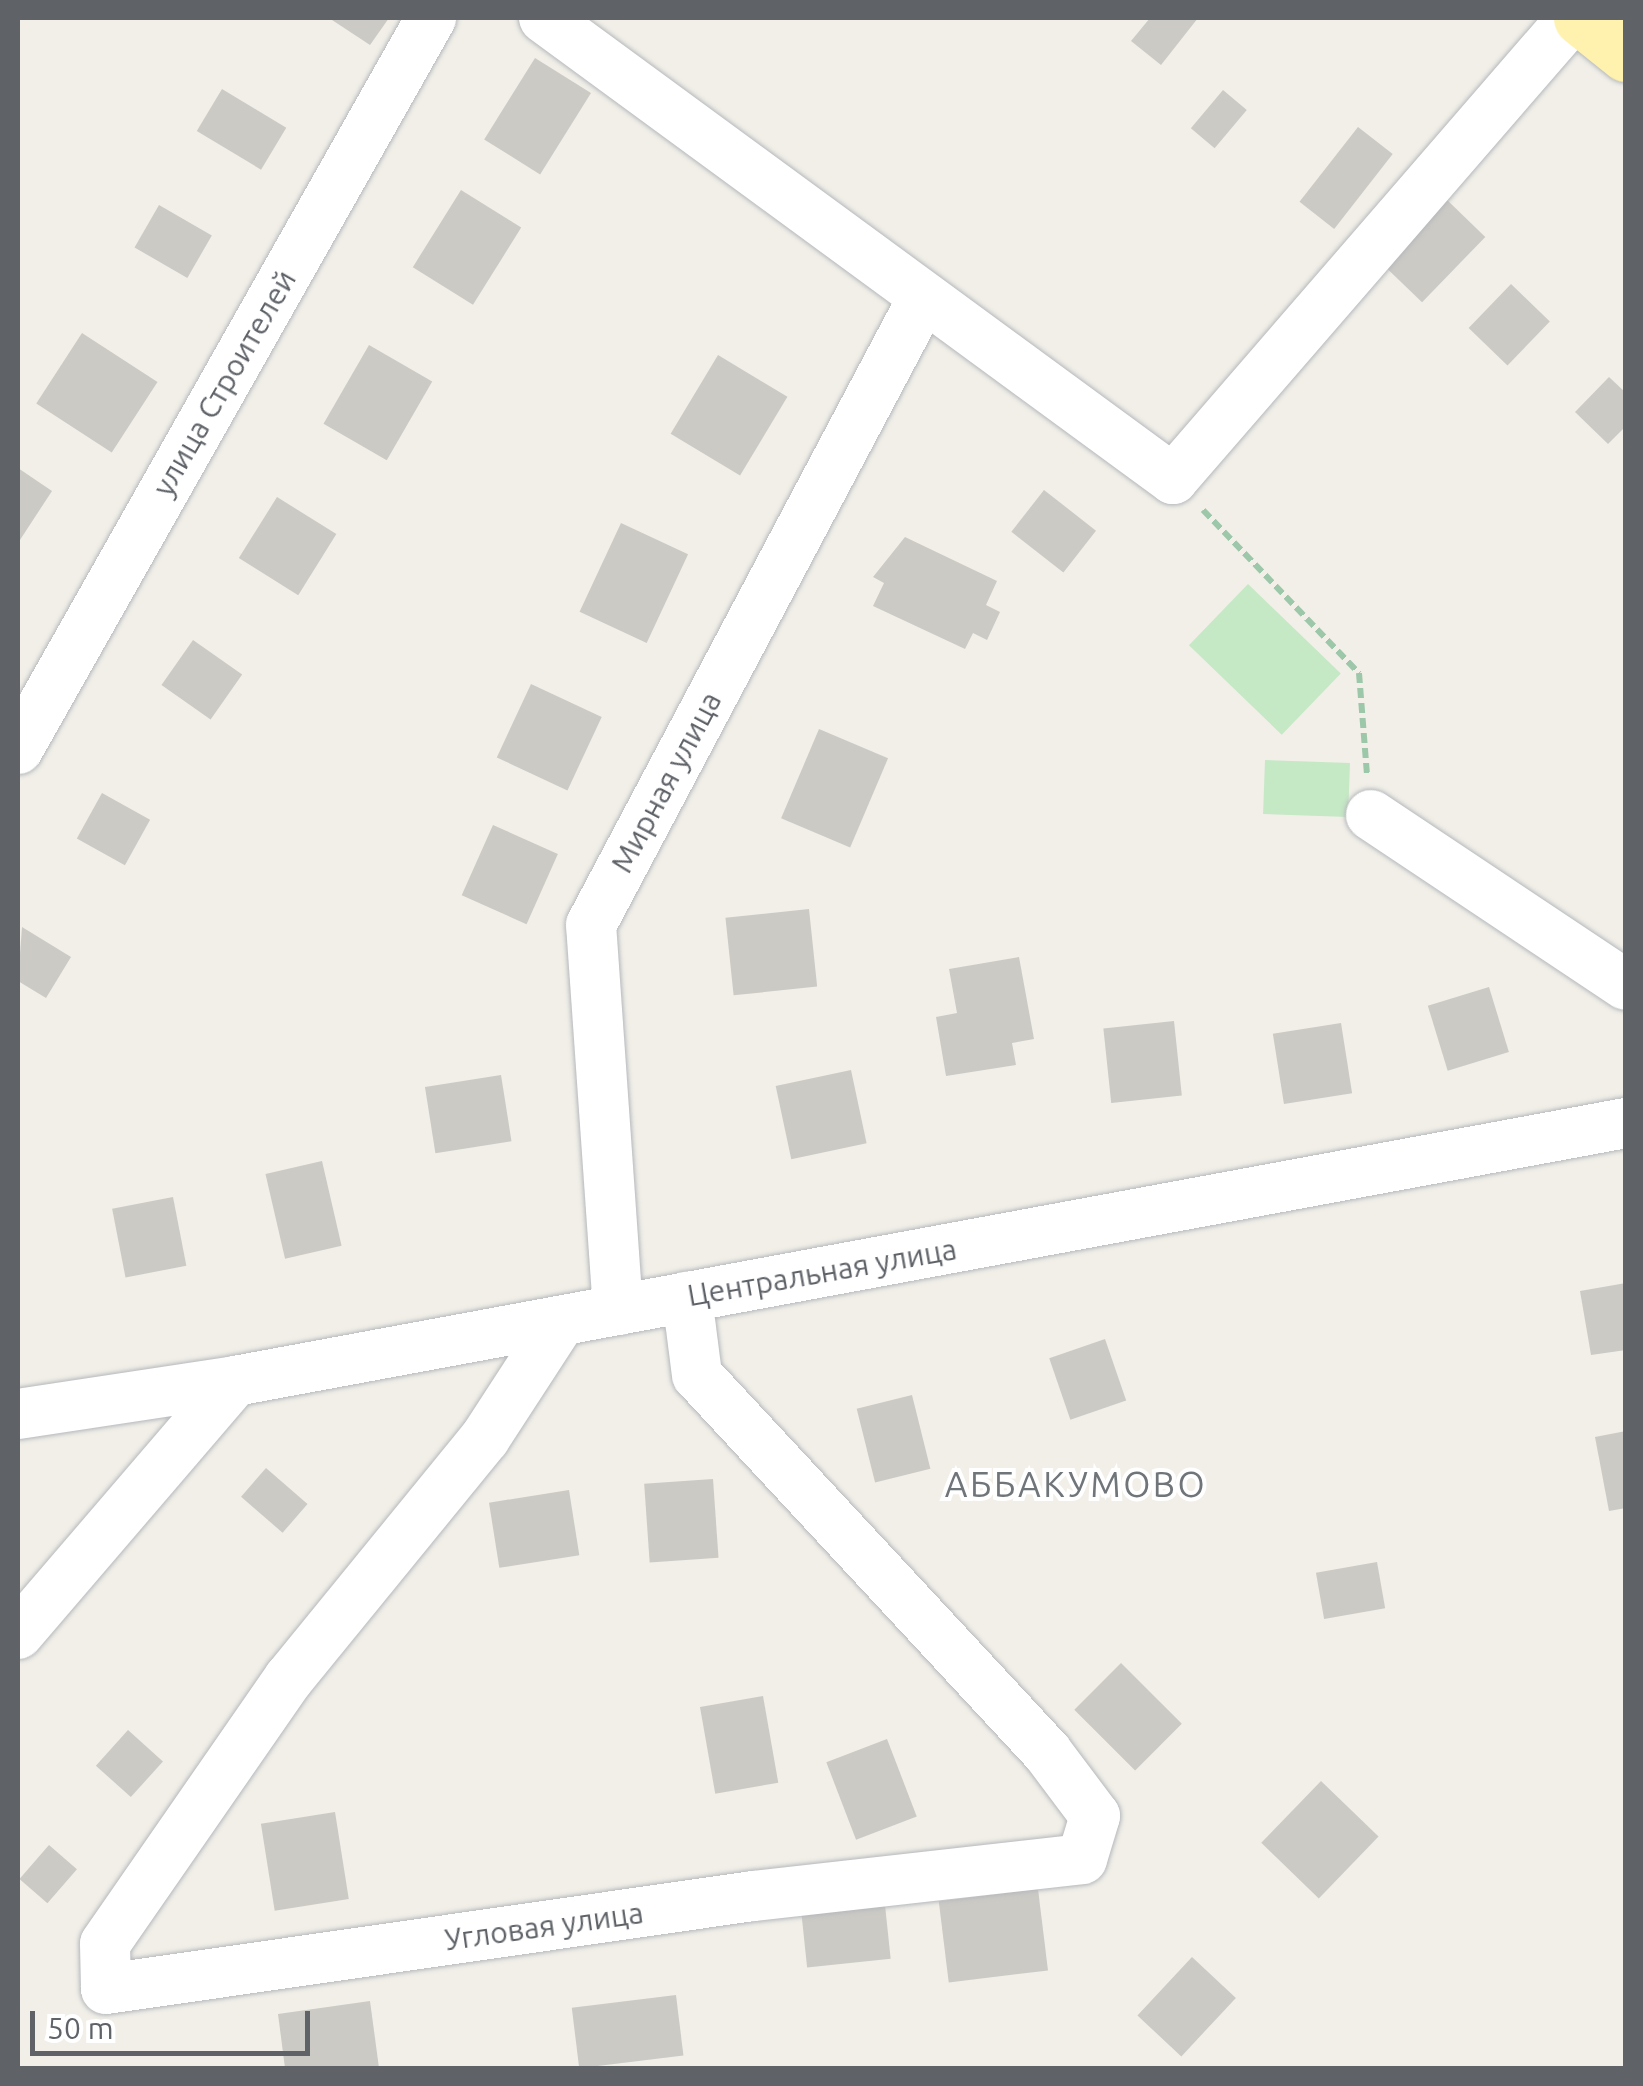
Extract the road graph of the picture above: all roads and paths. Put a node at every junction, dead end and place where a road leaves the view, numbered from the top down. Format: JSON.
{"nodes":[{"id":1,"x":431,"y":18,"type":"edge"},
{"id":2,"x":544,"y":18,"type":"edge"},
{"id":3,"x":1572,"y":18,"type":"edge"},
{"id":4,"x":1581,"y":18,"type":"edge"},
{"id":5,"x":1626,"y":54,"type":"edge"},
{"id":6,"x":923,"y":298,"type":"junction"},
{"id":7,"x":1174,"y":479,"type":"junction"},
{"id":8,"x":18,"y":749,"type":"edge"},
{"id":9,"x":1371,"y":816,"type":"joint"},
{"id":10,"x":1626,"y":985,"type":"edge"},
{"id":11,"x":1626,"y":1123,"type":"edge"},
{"id":12,"x":687,"y":1297,"type":"junction"},
{"id":13,"x":618,"y":1310,"type":"junction"},
{"id":14,"x":561,"y":1321,"type":"junction"},
{"id":15,"x":235,"y":1381,"type":"junction"},
{"id":16,"x":18,"y":1414,"type":"edge"},
{"id":17,"x":18,"y":1634,"type":"edge"}],
"edges":[{"from":1,"to":8,"type":"street","name":"улица Строителей"},
{"from":2,"to":6,"type":"street"},
{"from":3,"to":7,"type":"street"},
{"from":4,"to":5,"type":"main road"},
{"from":6,"to":7,"type":"street"},
{"from":6,"to":13,"type":"street","name":"Мирная улица"},
{"from":7,"to":9,"type":"path"},
{"from":9,"to":10,"type":"street"},
{"from":11,"to":12,"type":"street","name":"Центральная улица"},
{"from":12,"to":13,"type":"street","name":"Центральная улица"},
{"from":12,"to":14,"type":"street","name":"Угловая улица"},
{"from":13,"to":14,"type":"street","name":"Центральная улица"},
{"from":14,"to":15,"type":"street","name":"Центральная улица"},
{"from":15,"to":16,"type":"street","name":"Центральная улица"},
{"from":15,"to":17,"type":"street"}]}
